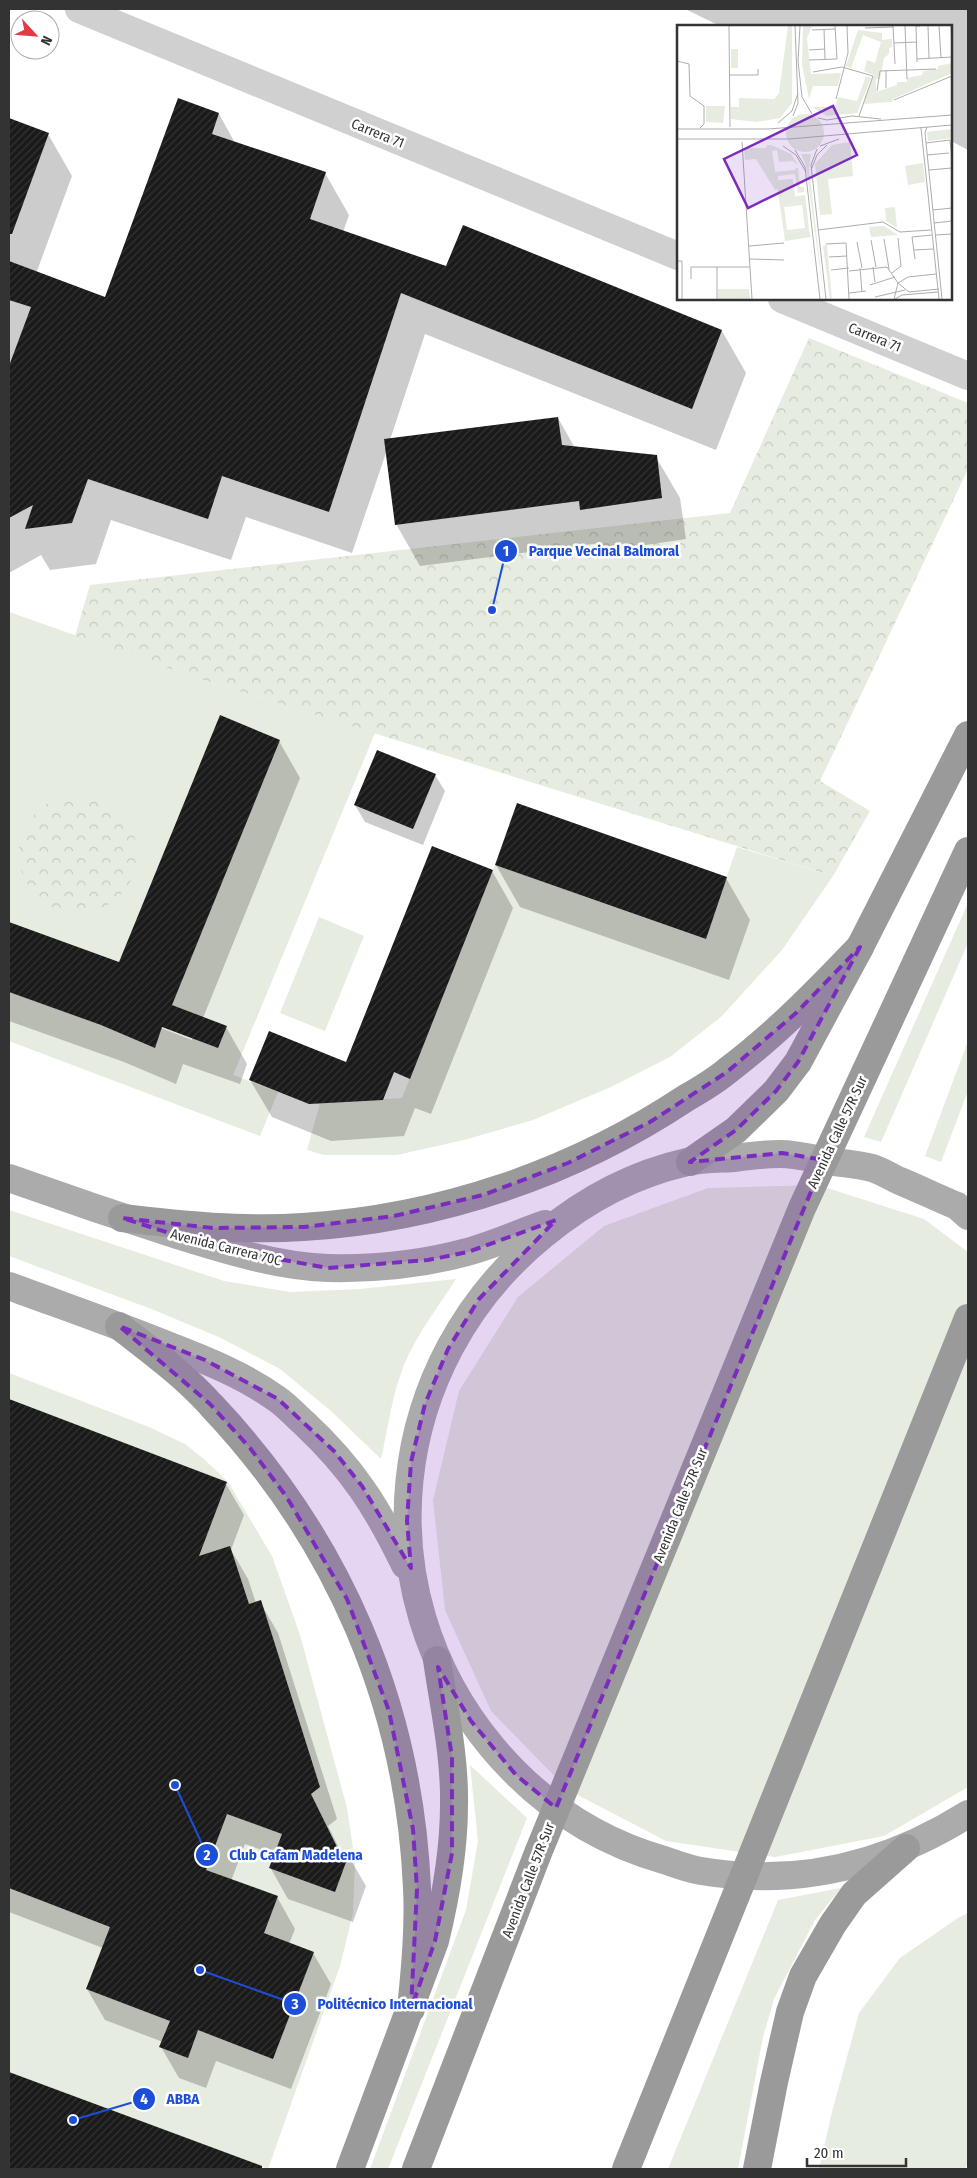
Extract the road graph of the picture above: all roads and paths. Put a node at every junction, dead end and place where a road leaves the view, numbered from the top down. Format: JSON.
{"nodes":[{"id":1,"x":79,"y":9,"type":"edge"},
{"id":2,"x":677,"y":256,"type":"edge"},
{"id":3,"x":784,"y":300,"type":"edge"},
{"id":4,"x":968,"y":376,"type":"edge"},
{"id":5,"x":968,"y":735,"type":"edge"},
{"id":6,"x":968,"y":851,"type":"edge"},
{"id":7,"x":860,"y":947,"type":"junction"},
{"id":8,"x":690,"y":1162,"type":"junction"},
{"id":9,"x":9,"y":1178,"type":"edge"},
{"id":10,"x":565,"y":1216,"type":"junction"},
{"id":11,"x":968,"y":1216,"type":"edge"},
{"id":12,"x":122,"y":1218,"type":"junction"},
{"id":13,"x":9,"y":1286,"type":"edge"},
{"id":14,"x":968,"y":1318,"type":"edge"},
{"id":15,"x":120,"y":1326,"type":"junction"},
{"id":16,"x":413,"y":1581,"type":"junction"},
{"id":17,"x":437,"y":1660,"type":"junction"},
{"id":18,"x":968,"y":1814,"type":"edge"},
{"id":19,"x":906,"y":1848,"type":"junction"},
{"id":20,"x":411,"y":2009,"type":"junction"},
{"id":21,"x":350,"y":2169,"type":"edge"},
{"id":22,"x":416,"y":2169,"type":"edge"},
{"id":23,"x":626,"y":2169,"type":"edge"},
{"id":24,"x":757,"y":2169,"type":"edge"}],
"edges":[{"from":1,"to":2,"type":"street","name":"Carrera 71"},
{"from":3,"to":4,"type":"street","name":"Carrera 71"},
{"from":5,"to":7,"type":"highway"},
{"from":6,"to":22,"type":"highway","name":"Avenida Calle 57R Sur"},
{"from":7,"to":8,"type":"highway"},
{"from":7,"to":12,"type":"highway"},
{"from":8,"to":10,"type":"main road"},
{"from":8,"to":11,"type":"main road"},
{"from":9,"to":12,"type":"main road","name":"Avenida Carrera 70C"},
{"from":10,"to":12,"type":"main road","name":"Avenida Carrera 70C"},
{"from":10,"to":16,"type":"main road"},
{"from":13,"to":15,"type":"main road"},
{"from":14,"to":23,"type":"highway"},
{"from":15,"to":16,"type":"main road"},
{"from":15,"to":20,"type":"highway"},
{"from":16,"to":17,"type":"main road"},
{"from":17,"to":19,"type":"main road"},
{"from":17,"to":20,"type":"highway"},
{"from":18,"to":19,"type":"main road"},
{"from":19,"to":24,"type":"highway"},
{"from":20,"to":21,"type":"highway"}]}
